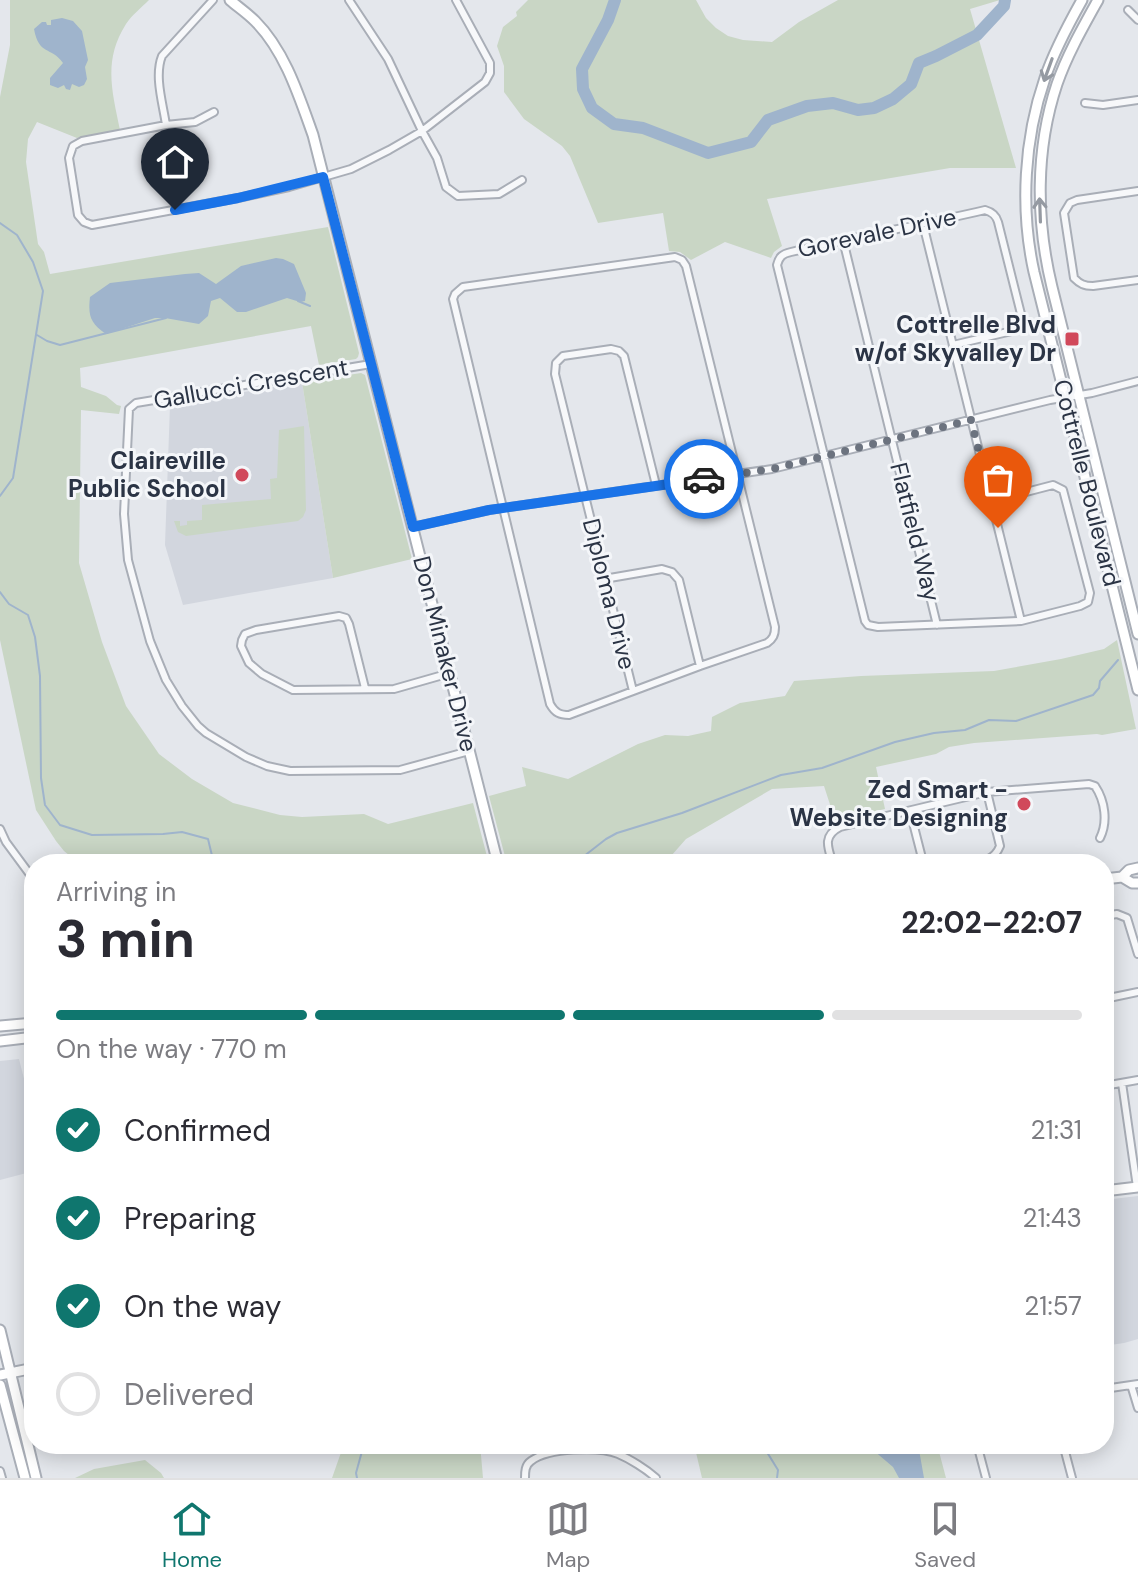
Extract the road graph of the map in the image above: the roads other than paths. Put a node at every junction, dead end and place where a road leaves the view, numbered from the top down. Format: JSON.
{"nodes":[{"id":1,"x":213,"y":0,"type":"edge"},
{"id":2,"x":230,"y":0,"type":"edge"},
{"id":3,"x":349,"y":0,"type":"edge"},
{"id":4,"x":456,"y":0,"type":"edge"},
{"id":5,"x":1082,"y":0,"type":"edge"},
{"id":6,"x":1098,"y":0,"type":"edge"},
{"id":7,"x":1128,"y":10,"type":"dead end"},
{"id":8,"x":1138,"y":20,"type":"edge"},
{"id":9,"x":1138,"y":100,"type":"edge"},
{"id":10,"x":1085,"y":103,"type":"dead end"},
{"id":11,"x":214,"y":112,"type":"dead end"},
{"id":12,"x":166,"y":125,"type":"junction"},
{"id":13,"x":422,"y":131,"type":"junction"},
{"id":14,"x":323,"y":177,"type":"junction"},
{"id":15,"x":522,"y":180,"type":"dead end"},
{"id":16,"x":1138,"y":191,"type":"edge"},
{"id":17,"x":923,"y":224,"type":"junction"},
{"id":18,"x":843,"y":240,"type":"junction"},
{"id":19,"x":1138,"y":280,"type":"edge"},
{"id":20,"x":953,"y":345,"type":"junction"},
{"id":21,"x":371,"y":364,"type":"junction"},
{"id":22,"x":1138,"y":381,"type":"edge"},
{"id":23,"x":1079,"y":395,"type":"junction"},
{"id":24,"x":1065,"y":397,"type":"junction"},
{"id":25,"x":971,"y":420,"type":"junction"},
{"id":26,"x":892,"y":440,"type":"junction"},
{"id":27,"x":823,"y":457,"type":"junction"},
{"id":28,"x":738,"y":474,"type":"junction"},
{"id":29,"x":656,"y":485,"type":"junction"},
{"id":30,"x":585,"y":496,"type":"junction"},
{"id":31,"x":991,"y":501,"type":"junction"},
{"id":32,"x":503,"y":508,"type":"junction"},
{"id":33,"x":413,"y":527,"type":"junction"},
{"id":34,"x":604,"y":579,"type":"junction"},
{"id":35,"x":1021,"y":621,"type":"junction"},
{"id":36,"x":937,"y":625,"type":"junction"},
{"id":37,"x":1138,"y":634,"type":"edge"},
{"id":38,"x":700,"y":666,"type":"junction"},
{"id":39,"x":450,"y":673,"type":"junction"},
{"id":40,"x":365,"y":688,"type":"junction"},
{"id":41,"x":1138,"y":690,"type":"edge"},
{"id":42,"x":633,"y":691,"type":"junction"},
{"id":43,"x":469,"y":751,"type":"junction"},
{"id":44,"x":987,"y":792,"type":"junction"},
{"id":45,"x":910,"y":811,"type":"junction"},
{"id":46,"x":0,"y":829,"type":"edge"},
{"id":47,"x":1100,"y":838,"type":"dead end"},
{"id":48,"x":495,"y":854,"type":"edge"},
{"id":49,"x":831,"y":854,"type":"edge"},
{"id":50,"x":921,"y":854,"type":"edge"},
{"id":51,"x":996,"y":854,"type":"edge"},
{"id":52,"x":24,"y":866,"type":"edge"},
{"id":53,"x":1138,"y":868,"type":"edge"},
{"id":54,"x":1122,"y":877,"type":"junction"},
{"id":55,"x":1114,"y":878,"type":"edge"},
{"id":56,"x":1138,"y":883,"type":"edge"},
{"id":57,"x":1114,"y":914,"type":"edge"},
{"id":58,"x":1138,"y":954,"type":"edge"},
{"id":59,"x":1138,"y":992,"type":"edge"},
{"id":60,"x":1114,"y":997,"type":"edge"},
{"id":61,"x":24,"y":1024,"type":"edge"},
{"id":62,"x":0,"y":1026,"type":"edge"},
{"id":63,"x":24,"y":1038,"type":"edge"},
{"id":64,"x":0,"y":1041,"type":"edge"},
{"id":65,"x":1138,"y":1080,"type":"edge"},
{"id":66,"x":1122,"y":1083,"type":"junction"},
{"id":67,"x":1114,"y":1084,"type":"edge"},
{"id":68,"x":1137,"y":1187,"type":"edge"},
{"id":69,"x":1114,"y":1190,"type":"edge"},
{"id":70,"x":0,"y":1330,"type":"edge"},
{"id":71,"x":24,"y":1370,"type":"edge"},
{"id":72,"x":11,"y":1373,"type":"junction"},
{"id":73,"x":0,"y":1375,"type":"edge"},
{"id":74,"x":1134,"y":1384,"type":"edge"},
{"id":75,"x":0,"y":1385,"type":"edge"},
{"id":76,"x":1114,"y":1387,"type":"edge"},
{"id":77,"x":1138,"y":1408,"type":"edge"},
{"id":78,"x":24,"y":1428,"type":"edge"},
{"id":79,"x":30,"y":1454,"type":"edge"},
{"id":80,"x":552,"y":1454,"type":"edge"},
{"id":81,"x":618,"y":1454,"type":"edge"},
{"id":82,"x":980,"y":1454,"type":"edge"},
{"id":83,"x":1066,"y":1454,"type":"edge"},
{"id":84,"x":0,"y":1471,"type":"edge"},
{"id":85,"x":2,"y":1478,"type":"edge"},
{"id":86,"x":25,"y":1478,"type":"edge"},
{"id":87,"x":36,"y":1478,"type":"edge"},
{"id":88,"x":525,"y":1478,"type":"edge"},
{"id":89,"x":656,"y":1478,"type":"edge"},
{"id":90,"x":986,"y":1478,"type":"edge"},
{"id":91,"x":1072,"y":1478,"type":"edge"}],
"edges":[{"from":1,"to":12,"type":"street"},
{"from":2,"to":14,"type":"main road","name":"Don Minaker Drive"},
{"from":3,"to":13,"type":"street"},
{"from":4,"to":13,"type":"street"},
{"from":5,"to":24,"type":"main road","name":"Cottrelle Boulevard","one_way":true},
{"from":23,"to":6,"type":"main road","name":"Cottrelle Boulevard","one_way":true},
{"from":7,"to":8,"type":"street"},
{"from":9,"to":10,"type":"street"},
{"from":11,"to":12,"type":"street"},
{"from":12,"to":14,"type":"street"},
{"from":13,"to":14,"type":"street"},
{"from":13,"to":15,"type":"street"},
{"from":14,"to":21,"type":"main road","name":"Don Minaker Drive"},
{"from":16,"to":19,"type":"street"},
{"from":17,"to":18,"type":"street","name":"Gorevale Drive"},
{"from":17,"to":20,"type":"street"},
{"from":17,"to":20,"type":"street","name":"Gorevale Drive"},
{"from":18,"to":26,"type":"street","name":"Flatfield Way"},
{"from":18,"to":27,"type":"street","name":"Gorevale Drive"},
{"from":20,"to":25,"type":"street"},
{"from":21,"to":33,"type":"main road","name":"Don Minaker Drive"},
{"from":21,"to":43,"type":"street","name":"Gallucci Crescent"},
{"from":22,"to":23,"type":"street"},
{"from":23,"to":24,"type":"street"},
{"from":23,"to":37,"type":"main road","name":"Cottrelle Boulevard"},
{"from":24,"to":25,"type":"street"},
{"from":24,"to":41,"type":"main road","name":"Cottrelle Boulevard"},
{"from":25,"to":26,"type":"street"},
{"from":25,"to":31,"type":"street"},
{"from":26,"to":27,"type":"street"},
{"from":26,"to":36,"type":"street","name":"Flatfield Way"},
{"from":27,"to":28,"type":"street"},
{"from":27,"to":36,"type":"street","name":"Gorevale Drive"},
{"from":28,"to":29,"type":"street"},
{"from":28,"to":32,"type":"street"},
{"from":28,"to":38,"type":"street"},
{"from":29,"to":30,"type":"street"},
{"from":29,"to":30,"type":"street","name":"Diploma Drive"},
{"from":30,"to":32,"type":"street"},
{"from":30,"to":34,"type":"street","name":"Diploma Drive"},
{"from":31,"to":35,"type":"street"},
{"from":31,"to":35,"type":"street"},
{"from":32,"to":33,"type":"street"},
{"from":32,"to":42,"type":"street"},
{"from":33,"to":39,"type":"main road","name":"Don Minaker Drive"},
{"from":34,"to":38,"type":"street"},
{"from":34,"to":42,"type":"street","name":"Diploma Drive"},
{"from":35,"to":36,"type":"street"},
{"from":38,"to":42,"type":"street"},
{"from":39,"to":40,"type":"street"},
{"from":39,"to":43,"type":"main road","name":"Don Minaker Drive"},
{"from":40,"to":40,"type":"street"},
{"from":43,"to":48,"type":"main road","name":"Don Minaker Drive"},
{"from":44,"to":45,"type":"street"},
{"from":44,"to":47,"type":"street"},
{"from":44,"to":51,"type":"street"},
{"from":45,"to":49,"type":"street"},
{"from":45,"to":50,"type":"street"},
{"from":46,"to":52,"type":"street"},
{"from":53,"to":54,"type":"main road"},
{"from":54,"to":55,"type":"main road"},
{"from":54,"to":56,"type":"main road"},
{"from":57,"to":58,"type":"street"},
{"from":59,"to":60,"type":"street"},
{"from":61,"to":62,"type":"main road"},
{"from":63,"to":64,"type":"main road"},
{"from":65,"to":66,"type":"street"},
{"from":66,"to":67,"type":"street"},
{"from":66,"to":68,"type":"street"},
{"from":68,"to":69,"type":"main road"},
{"from":70,"to":72,"type":"main road"},
{"from":71,"to":72,"type":"main road"},
{"from":72,"to":73,"type":"main road"},
{"from":72,"to":78,"type":"main road"},
{"from":74,"to":76,"type":"street"},
{"from":74,"to":77,"type":"street"},
{"from":75,"to":86,"type":"main road"},
{"from":79,"to":87,"type":"main road"},
{"from":80,"to":88,"type":"street"},
{"from":81,"to":89,"type":"street"},
{"from":82,"to":90,"type":"street"},
{"from":83,"to":91,"type":"street"},
{"from":84,"to":85,"type":"street"}]}
